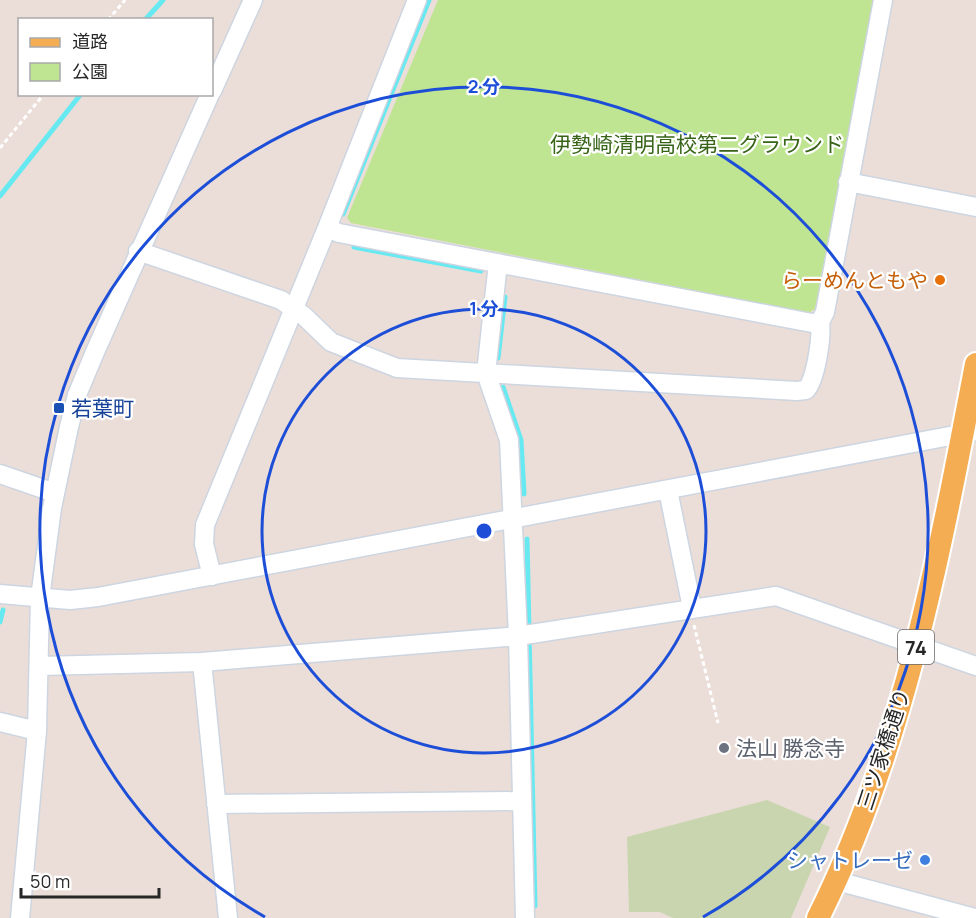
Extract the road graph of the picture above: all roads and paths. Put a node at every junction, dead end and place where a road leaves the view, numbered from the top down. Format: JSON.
{"nodes":[{"id":1,"x":125,"y":0,"type":"edge"},
{"id":2,"x":253,"y":0,"type":"edge"},
{"id":3,"x":417,"y":0,"type":"edge"},
{"id":4,"x":883,"y":0,"type":"edge"},
{"id":5,"x":110,"y":18,"type":"edge"},
{"id":6,"x":213,"y":84,"type":"edge"},
{"id":7,"x":42,"y":96,"type":"edge"},
{"id":8,"x":208,"y":96,"type":"edge"},
{"id":9,"x":0,"y":148,"type":"edge"},
{"id":10,"x":848,"y":182,"type":"junction"},
{"id":11,"x":976,"y":207,"type":"edge"},
{"id":12,"x":327,"y":228,"type":"junction"},
{"id":13,"x":138,"y":251,"type":"junction"},
{"id":14,"x":498,"y":263,"type":"junction"},
{"id":15,"x":292,"y":308,"type":"junction"},
{"id":16,"x":820,"y":322,"type":"junction"},
{"id":17,"x":976,"y":364,"type":"edge"},
{"id":18,"x":486,"y":373,"type":"junction"},
{"id":19,"x":969,"y":433,"type":"edge"},
{"id":20,"x":0,"y":474,"type":"edge"},
{"id":21,"x":668,"y":490,"type":"junction"},
{"id":22,"x":55,"y":493,"type":"junction"},
{"id":23,"x":513,"y":521,"type":"junction"},
{"id":24,"x":212,"y":576,"type":"junction"},
{"id":25,"x":0,"y":594,"type":"edge"},
{"id":26,"x":40,"y":598,"type":"junction"},
{"id":27,"x":692,"y":608,"type":"junction"},
{"id":28,"x":518,"y":636,"type":"junction"},
{"id":29,"x":916,"y":646,"type":"junction"},
{"id":30,"x":202,"y":662,"type":"junction"},
{"id":31,"x":40,"y":666,"type":"junction"},
{"id":32,"x":976,"y":666,"type":"edge"},
{"id":33,"x":0,"y":722,"type":"edge"},
{"id":34,"x":718,"y":723,"type":"dead end"},
{"id":35,"x":37,"y":731,"type":"junction"},
{"id":36,"x":522,"y":801,"type":"junction"},
{"id":37,"x":216,"y":804,"type":"junction"},
{"id":38,"x":837,"y":880,"type":"junction"},
{"id":39,"x":20,"y":918,"type":"edge"},
{"id":40,"x":228,"y":918,"type":"edge"},
{"id":41,"x":525,"y":918,"type":"edge"},
{"id":42,"x":818,"y":918,"type":"edge"},
{"id":43,"x":975,"y":918,"type":"edge"}],
"edges":[{"from":1,"to":5,"type":"path"},
{"from":2,"to":6,"type":"street"},
{"from":3,"to":12,"type":"street"},
{"from":4,"to":10,"type":"street"},
{"from":7,"to":9,"type":"path"},
{"from":8,"to":13,"type":"street"},
{"from":10,"to":11,"type":"street"},
{"from":10,"to":16,"type":"street"},
{"from":12,"to":14,"type":"street"},
{"from":12,"to":15,"type":"street"},
{"from":13,"to":15,"type":"street"},
{"from":13,"to":22,"type":"street"},
{"from":14,"to":16,"type":"street"},
{"from":14,"to":18,"type":"street"},
{"from":15,"to":18,"type":"street"},
{"from":15,"to":24,"type":"street"},
{"from":16,"to":18,"type":"street"},
{"from":17,"to":19,"type":"main road","name":"三ツ家橋通り","number":"74"},
{"from":18,"to":23,"type":"street"},
{"from":19,"to":21,"type":"street"},
{"from":19,"to":29,"type":"main road","name":"三ツ家橋通り","number":"74"},
{"from":20,"to":22,"type":"street"},
{"from":21,"to":23,"type":"street"},
{"from":21,"to":27,"type":"street"},
{"from":22,"to":26,"type":"street"},
{"from":23,"to":24,"type":"street"},
{"from":23,"to":28,"type":"street"},
{"from":24,"to":26,"type":"street"},
{"from":25,"to":26,"type":"street"},
{"from":26,"to":31,"type":"street"},
{"from":27,"to":28,"type":"street"},
{"from":27,"to":29,"type":"street"},
{"from":27,"to":34,"type":"path"},
{"from":28,"to":30,"type":"street"},
{"from":28,"to":36,"type":"street"},
{"from":29,"to":32,"type":"street"},
{"from":29,"to":38,"type":"main road","name":"三ツ家橋通り","number":"74"},
{"from":30,"to":31,"type":"street"},
{"from":30,"to":37,"type":"street"},
{"from":31,"to":35,"type":"street"},
{"from":33,"to":35,"type":"street"},
{"from":35,"to":39,"type":"street"},
{"from":36,"to":37,"type":"street"},
{"from":36,"to":41,"type":"street"},
{"from":37,"to":40,"type":"street"},
{"from":38,"to":42,"type":"main road","name":"三ツ家橋通り","number":"74"},
{"from":38,"to":43,"type":"street"}]}
